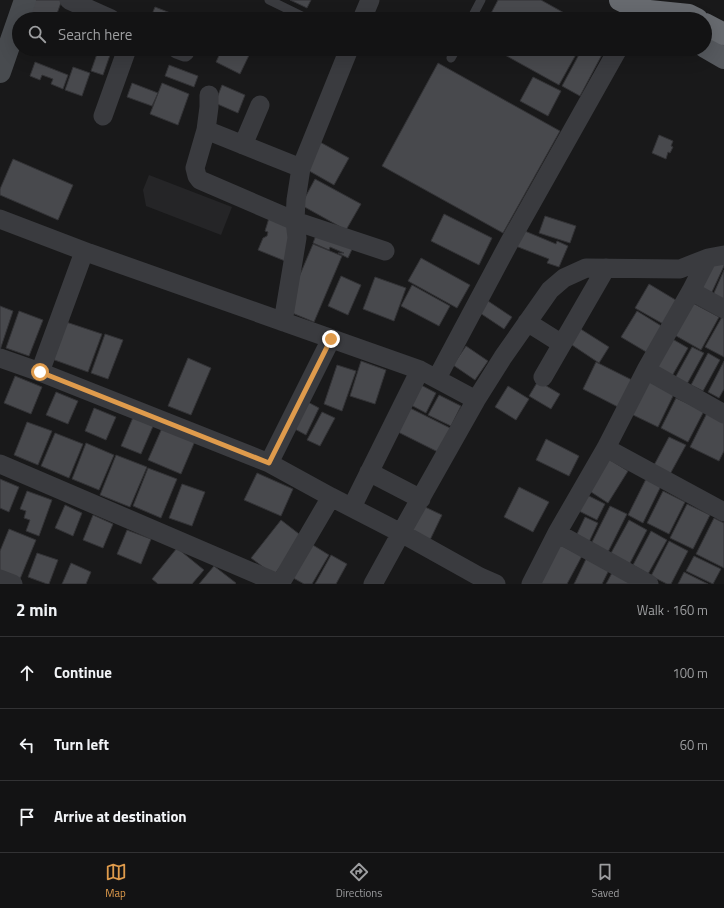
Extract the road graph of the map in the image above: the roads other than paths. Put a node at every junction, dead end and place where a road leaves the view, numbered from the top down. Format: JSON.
{"nodes":[{"id":1,"x":25,"y":0,"type":"edge"},
{"id":2,"x":69,"y":0,"type":"edge"},
{"id":3,"x":269,"y":0,"type":"edge"},
{"id":4,"x":481,"y":0,"type":"edge"},
{"id":5,"x":620,"y":0,"type":"edge"},
{"id":6,"x":21,"y":12,"type":"edge"},
{"id":7,"x":95,"y":12,"type":"edge"},
{"id":8,"x":294,"y":12,"type":"edge"},
{"id":9,"x":475,"y":12,"type":"edge"},
{"id":10,"x":638,"y":12,"type":"edge"},
{"id":11,"x":712,"y":28,"type":"edge"},
{"id":12,"x":724,"y":34,"type":"edge"},
{"id":13,"x":12,"y":37,"type":"edge"},
{"id":14,"x":712,"y":51,"type":"edge"},
{"id":15,"x":124,"y":56,"type":"edge"},
{"id":16,"x":346,"y":56,"type":"edge"},
{"id":17,"x":614,"y":56,"type":"edge"},
{"id":18,"x":724,"y":58,"type":"edge"},
{"id":19,"x":1,"y":68,"type":"edge"},
{"id":20,"x":209,"y":95,"type":"dead end"},
{"id":21,"x":260,"y":105,"type":"dead end"},
{"id":22,"x":103,"y":116,"type":"dead end"},
{"id":23,"x":206,"y":130,"type":"junction"},
{"id":24,"x":243,"y":145,"type":"junction"},
{"id":25,"x":301,"y":168,"type":"junction"},
{"id":26,"x":0,"y":219,"type":"edge"},
{"id":27,"x":295,"y":221,"type":"junction"},
{"id":28,"x":385,"y":251,"type":"dead end"},
{"id":29,"x":84,"y":252,"type":"junction"},
{"id":30,"x":716,"y":256,"type":"edge"},
{"id":31,"x":606,"y":268,"type":"junction"},
{"id":32,"x":691,"y":291,"type":"junction"},
{"id":33,"x":724,"y":309,"type":"edge"},
{"id":34,"x":283,"y":322,"type":"junction"},
{"id":35,"x":527,"y":322,"type":"junction"},
{"id":36,"x":331,"y":339,"type":"junction"},
{"id":37,"x":562,"y":344,"type":"junction"},
{"id":38,"x":0,"y":358,"type":"edge"},
{"id":39,"x":646,"y":370,"type":"junction"},
{"id":40,"x":40,"y":372,"type":"junction"},
{"id":41,"x":428,"y":374,"type":"junction"},
{"id":42,"x":543,"y":377,"type":"dead end"},
{"id":43,"x":476,"y":400,"type":"junction"},
{"id":44,"x":724,"y":414,"type":"edge"},
{"id":45,"x":606,"y":448,"type":"junction"},
{"id":46,"x":269,"y":463,"type":"junction"},
{"id":47,"x":0,"y":464,"type":"edge"},
{"id":48,"x":369,"y":472,"type":"junction"},
{"id":49,"x":331,"y":497,"type":"junction"},
{"id":50,"x":421,"y":498,"type":"junction"},
{"id":51,"x":352,"y":506,"type":"junction"},
{"id":52,"x":724,"y":512,"type":"edge"},
{"id":53,"x":401,"y":533,"type":"junction"},
{"id":54,"x":557,"y":533,"type":"junction"},
{"id":55,"x":0,"y":579,"type":"edge"},
{"id":56,"x":485,"y":582,"type":"edge"},
{"id":57,"x":14,"y":584,"type":"edge"},
{"id":58,"x":280,"y":584,"type":"edge"},
{"id":59,"x":373,"y":584,"type":"edge"},
{"id":60,"x":531,"y":584,"type":"edge"},
{"id":61,"x":649,"y":584,"type":"edge"}],
"edges":[{"from":1,"to":6,"type":"street"},
{"from":2,"to":7,"type":"street"},
{"from":3,"to":8,"type":"lane"},
{"from":4,"to":9,"type":"lane"},
{"from":5,"to":10,"type":"highway"},
{"from":11,"to":12,"type":"highway"},
{"from":13,"to":19,"type":"street"},
{"from":14,"to":18,"type":"main road"},
{"from":15,"to":22,"type":"street"},
{"from":16,"to":25,"type":"street"},
{"from":17,"to":41,"type":"street"},
{"from":20,"to":23,"type":"street"},
{"from":21,"to":24,"type":"street"},
{"from":23,"to":24,"type":"street"},
{"from":23,"to":27,"type":"street"},
{"from":24,"to":25,"type":"street"},
{"from":25,"to":27,"type":"street"},
{"from":26,"to":29,"type":"street"},
{"from":27,"to":28,"type":"street"},
{"from":27,"to":34,"type":"street"},
{"from":29,"to":34,"type":"street"},
{"from":29,"to":40,"type":"street"},
{"from":30,"to":31,"type":"street"},
{"from":30,"to":32,"type":"street"},
{"from":31,"to":35,"type":"street"},
{"from":31,"to":37,"type":"street"},
{"from":32,"to":33,"type":"street"},
{"from":32,"to":39,"type":"street"},
{"from":34,"to":36,"type":"street"},
{"from":35,"to":37,"type":"street"},
{"from":35,"to":43,"type":"street"},
{"from":36,"to":41,"type":"street"},
{"from":36,"to":46,"type":"street"},
{"from":37,"to":42,"type":"street"},
{"from":38,"to":40,"type":"street"},
{"from":39,"to":44,"type":"street"},
{"from":39,"to":45,"type":"street"},
{"from":40,"to":46,"type":"street"},
{"from":41,"to":43,"type":"street"},
{"from":41,"to":48,"type":"street"},
{"from":43,"to":50,"type":"street"},
{"from":45,"to":52,"type":"street"},
{"from":45,"to":54,"type":"street"},
{"from":46,"to":49,"type":"street"},
{"from":47,"to":58,"type":"street"},
{"from":48,"to":50,"type":"street"},
{"from":48,"to":51,"type":"street"},
{"from":49,"to":51,"type":"street"},
{"from":49,"to":58,"type":"street"},
{"from":50,"to":53,"type":"street"},
{"from":51,"to":53,"type":"street"},
{"from":53,"to":56,"type":"street"},
{"from":53,"to":59,"type":"street"},
{"from":54,"to":60,"type":"street"},
{"from":54,"to":61,"type":"street"},
{"from":55,"to":57,"type":"street"}]}
